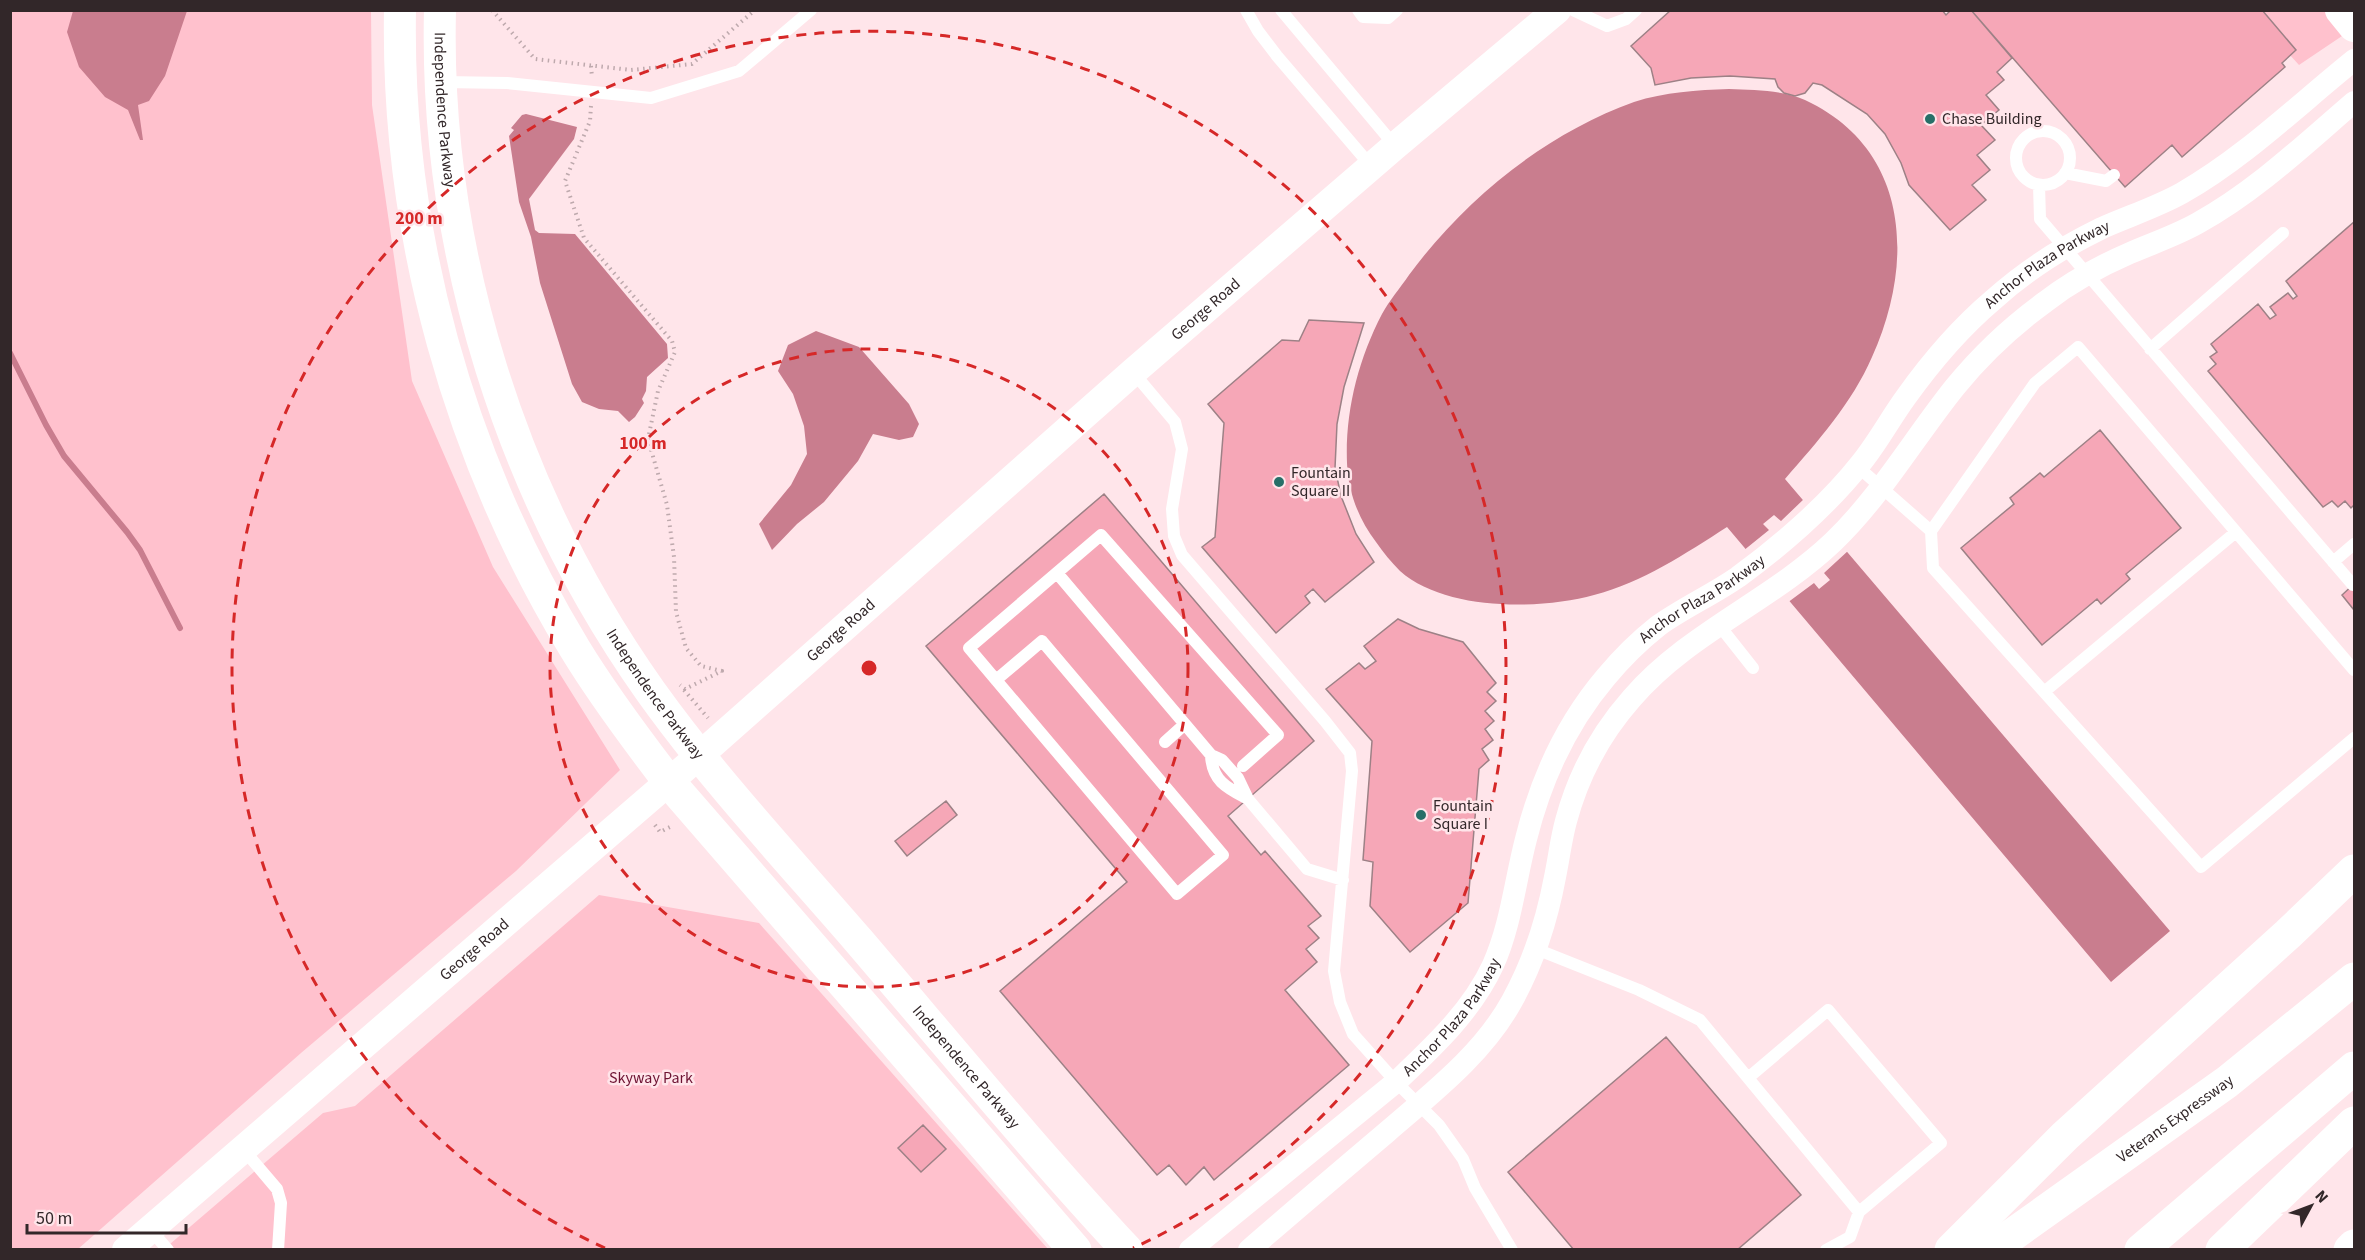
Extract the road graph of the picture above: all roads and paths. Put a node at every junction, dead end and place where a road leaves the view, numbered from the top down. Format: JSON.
{"nodes":[{"id":1,"x":400,"y":10,"type":"edge"},
{"id":2,"x":440,"y":10,"type":"edge"},
{"id":3,"x":492,"y":10,"type":"edge"},
{"id":4,"x":755,"y":10,"type":"edge"},
{"id":5,"x":811,"y":10,"type":"edge"},
{"id":6,"x":1246,"y":10,"type":"edge"},
{"id":7,"x":1281,"y":10,"type":"edge"},
{"id":8,"x":1358,"y":10,"type":"edge"},
{"id":9,"x":1397,"y":10,"type":"edge"},
{"id":10,"x":1557,"y":10,"type":"edge"},
{"id":11,"x":1574,"y":10,"type":"edge"},
{"id":12,"x":1636,"y":10,"type":"edge"},
{"id":13,"x":2341,"y":10,"type":"edge"},
{"id":14,"x":2355,"y":26,"type":"edge"},
{"id":15,"x":2355,"y":60,"type":"edge"},
{"id":16,"x":591,"y":66,"type":"junction"},
{"id":17,"x":441,"y":82,"type":"junction"},
{"id":18,"x":592,"y":92,"type":"junction"},
{"id":19,"x":2355,"y":102,"type":"edge"},
{"id":20,"x":1395,"y":146,"type":"junction"},
{"id":21,"x":1371,"y":166,"type":"junction"},
{"id":22,"x":2066,"y":173,"type":"junction"},
{"id":23,"x":2114,"y":175,"type":"dead end"},
{"id":24,"x":2039,"y":185,"type":"junction"},
{"id":25,"x":2283,"y":233,"type":"dead end"},
{"id":26,"x":2065,"y":248,"type":"junction"},
{"id":27,"x":2088,"y":274,"type":"junction"},
{"id":28,"x":2150,"y":348,"type":"junction"},
{"id":29,"x":1133,"y":372,"type":"junction"},
{"id":30,"x":1858,"y":467,"type":"junction"},
{"id":31,"x":1882,"y":487,"type":"junction"},
{"id":32,"x":1931,"y":531,"type":"junction"},
{"id":33,"x":2236,"y":532,"type":"junction"},
{"id":34,"x":2355,"y":544,"type":"edge"},
{"id":35,"x":2333,"y":562,"type":"junction"},
{"id":36,"x":1057,"y":573,"type":"junction"},
{"id":37,"x":2354,"y":585,"type":"edge"},
{"id":38,"x":1719,"y":626,"type":"junction"},
{"id":39,"x":1753,"y":668,"type":"dead end"},
{"id":40,"x":2355,"y":670,"type":"edge"},
{"id":41,"x":996,"y":680,"type":"junction"},
{"id":42,"x":677,"y":682,"type":"dead end"},
{"id":43,"x":2044,"y":692,"type":"junction"},
{"id":44,"x":1185,"y":724,"type":"junction"},
{"id":45,"x":2355,"y":738,"type":"edge"},
{"id":46,"x":1165,"y":742,"type":"dead end"},
{"id":47,"x":700,"y":756,"type":"junction"},
{"id":48,"x":1243,"y":766,"type":"dead end"},
{"id":49,"x":669,"y":782,"type":"junction"},
{"id":50,"x":2355,"y":871,"type":"edge"},
{"id":51,"x":1343,"y":880,"type":"junction"},
{"id":52,"x":1536,"y":949,"type":"junction"},
{"id":53,"x":2355,"y":979,"type":"edge"},
{"id":54,"x":2355,"y":1068,"type":"edge"},
{"id":55,"x":1748,"y":1078,"type":"junction"},
{"id":56,"x":1396,"y":1082,"type":"junction"},
{"id":57,"x":1419,"y":1104,"type":"junction"},
{"id":58,"x":2355,"y":1123,"type":"edge"},
{"id":59,"x":243,"y":1149,"type":"junction"},
{"id":60,"x":1859,"y":1212,"type":"junction"},
{"id":61,"x":159,"y":1239,"type":"edge"},
{"id":62,"x":2355,"y":1246,"type":"edge"},
{"id":63,"x":126,"y":1250,"type":"edge"},
{"id":64,"x":278,"y":1250,"type":"edge"},
{"id":65,"x":1075,"y":1250,"type":"edge"},
{"id":66,"x":1128,"y":1250,"type":"edge"},
{"id":67,"x":1190,"y":1250,"type":"edge"},
{"id":68,"x":1249,"y":1250,"type":"edge"},
{"id":69,"x":1512,"y":1250,"type":"edge"},
{"id":70,"x":1826,"y":1250,"type":"edge"},
{"id":71,"x":1951,"y":1250,"type":"edge"},
{"id":72,"x":1991,"y":1250,"type":"edge"},
{"id":73,"x":2141,"y":1250,"type":"edge"},
{"id":74,"x":2222,"y":1250,"type":"edge"},
{"id":75,"x":2350,"y":1250,"type":"edge"}],
"edges":[{"from":1,"to":49,"type":"main road"},
{"from":2,"to":17,"type":"main road","name":"Independence Parkway"},
{"from":3,"to":16,"type":"path"},
{"from":4,"to":16,"type":"path"},
{"from":5,"to":18,"type":"lane"},
{"from":6,"to":21,"type":"lane"},
{"from":7,"to":20,"type":"lane"},
{"from":8,"to":9,"type":"lane"},
{"from":10,"to":20,"type":"street","name":"George Road"},
{"from":11,"to":12,"type":"lane"},
{"from":13,"to":14,"type":"main road"},
{"from":15,"to":26,"type":"street","name":"Anchor Plaza Parkway"},
{"from":16,"to":18,"type":"path"},
{"from":17,"to":18,"type":"lane"},
{"from":17,"to":47,"type":"main road","name":"Independence Parkway"},
{"from":18,"to":42,"type":"path"},
{"from":19,"to":27,"type":"street","name":"Anchor Plaza Parkway"},
{"from":20,"to":21,"type":"street","name":"George Road"},
{"from":21,"to":29,"type":"street","name":"George Road"},
{"from":22,"to":23,"type":"lane"},
{"from":22,"to":24,"type":"lane"},
{"from":22,"to":24,"type":"lane"},
{"from":24,"to":26,"type":"lane"},
{"from":25,"to":28,"type":"lane"},
{"from":26,"to":27,"type":"lane"},
{"from":26,"to":30,"type":"street","name":"Anchor Plaza Parkway"},
{"from":27,"to":28,"type":"lane"},
{"from":27,"to":31,"type":"street","name":"Anchor Plaza Parkway"},
{"from":28,"to":35,"type":"lane"},
{"from":29,"to":47,"type":"street","name":"George Road"},
{"from":29,"to":51,"type":"lane"},
{"from":30,"to":31,"type":"lane"},
{"from":30,"to":56,"type":"street","name":"Anchor Plaza Parkway"},
{"from":31,"to":32,"type":"lane"},
{"from":31,"to":38,"type":"street","name":"Anchor Plaza Parkway"},
{"from":32,"to":33,"type":"lane"},
{"from":32,"to":43,"type":"lane"},
{"from":33,"to":40,"type":"lane"},
{"from":33,"to":43,"type":"lane"},
{"from":34,"to":35,"type":"lane"},
{"from":35,"to":37,"type":"lane"},
{"from":36,"to":41,"type":"lane"},
{"from":36,"to":44,"type":"lane"},
{"from":36,"to":48,"type":"lane"},
{"from":38,"to":39,"type":"lane"},
{"from":38,"to":52,"type":"street","name":"Anchor Plaza Parkway"},
{"from":41,"to":41,"type":"lane"},
{"from":43,"to":45,"type":"lane"},
{"from":44,"to":46,"type":"lane"},
{"from":44,"to":51,"type":"lane"},
{"from":47,"to":49,"type":"street","name":"George Road"},
{"from":47,"to":66,"type":"main road","name":"Independence Parkway"},
{"from":49,"to":59,"type":"street","name":"George Road"},
{"from":49,"to":65,"type":"highway"},
{"from":50,"to":71,"type":"highway"},
{"from":51,"to":56,"type":"lane"},
{"from":52,"to":55,"type":"lane"},
{"from":52,"to":57,"type":"street","name":"Anchor Plaza Parkway"},
{"from":53,"to":72,"type":"highway","name":"Veterans Expressway"},
{"from":54,"to":73,"type":"highway"},
{"from":55,"to":60,"type":"lane"},
{"from":55,"to":60,"type":"lane"},
{"from":56,"to":57,"type":"lane"},
{"from":56,"to":67,"type":"street","name":"Anchor Plaza Parkway"},
{"from":57,"to":68,"type":"street","name":"Anchor Plaza Parkway"},
{"from":57,"to":69,"type":"lane"},
{"from":58,"to":74,"type":"highway"},
{"from":59,"to":61,"type":"street","name":"George Road"},
{"from":59,"to":64,"type":"lane"},
{"from":60,"to":70,"type":"lane"},
{"from":61,"to":63,"type":"street","name":"George Road"},
{"from":62,"to":75,"type":"highway"}]}
